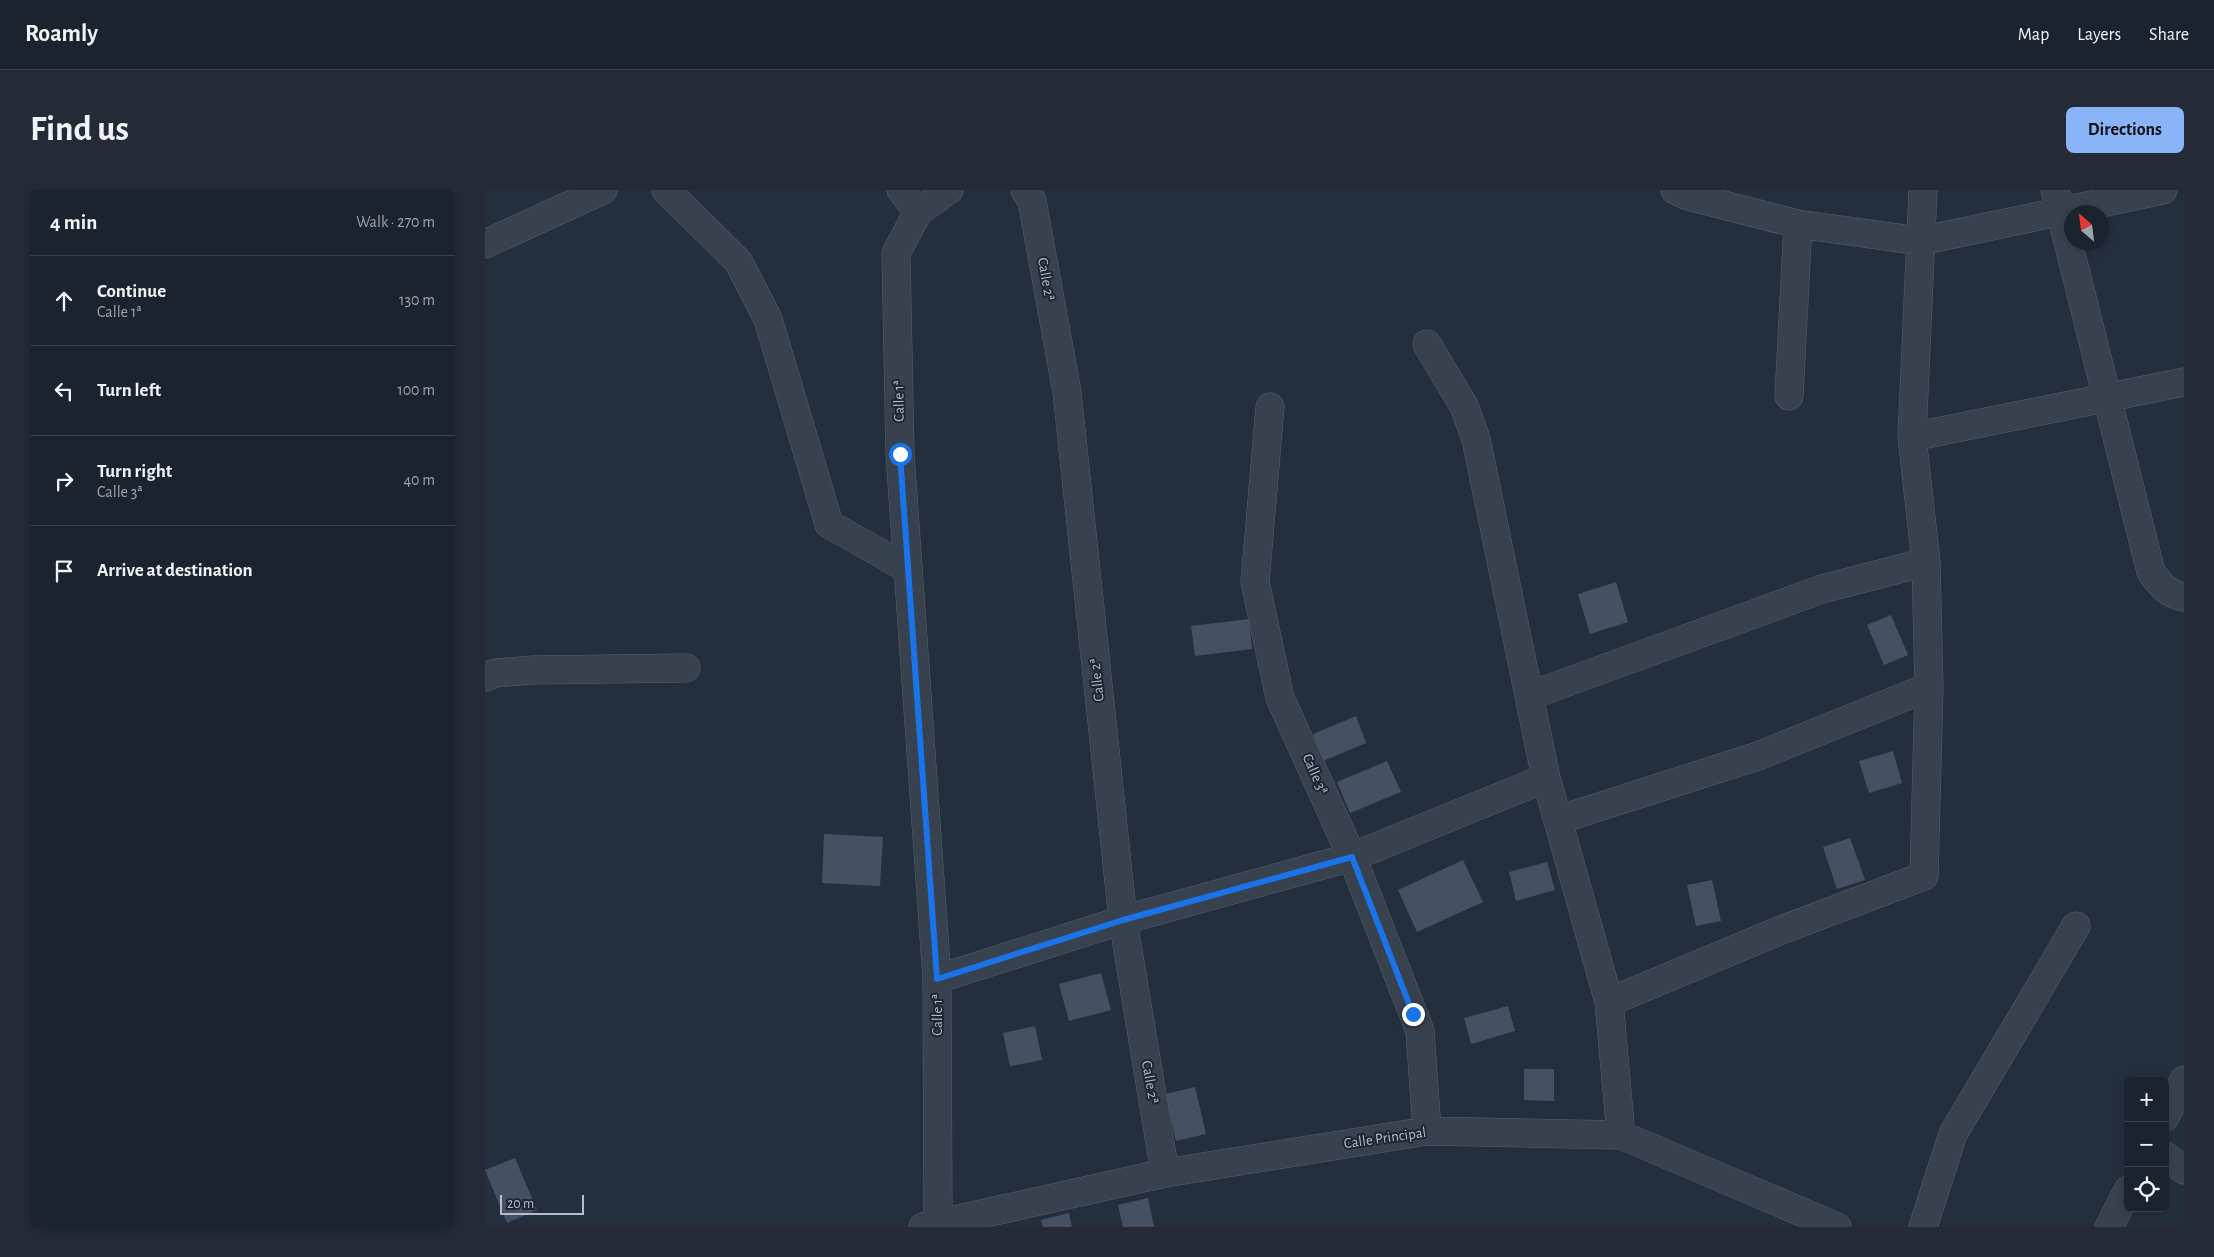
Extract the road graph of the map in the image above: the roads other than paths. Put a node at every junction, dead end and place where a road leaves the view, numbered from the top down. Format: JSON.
{"nodes":[{"id":1,"x":603,"y":190,"type":"edge"},
{"id":2,"x":666,"y":190,"type":"edge"},
{"id":3,"x":901,"y":190,"type":"edge"},
{"id":4,"x":949,"y":190,"type":"edge"},
{"id":5,"x":1025,"y":190,"type":"edge"},
{"id":6,"x":1675,"y":190,"type":"edge"},
{"id":7,"x":1923,"y":190,"type":"edge"},
{"id":8,"x":2163,"y":190,"type":"edge"},
{"id":9,"x":2057,"y":201,"type":"edge"},
{"id":10,"x":918,"y":212,"type":"junction"},
{"id":11,"x":1798,"y":224,"type":"junction"},
{"id":12,"x":1920,"y":240,"type":"junction"},
{"id":13,"x":485,"y":244,"type":"edge"},
{"id":14,"x":1427,"y":344,"type":"dead end"},
{"id":15,"x":2184,"y":382,"type":"edge"},
{"id":16,"x":1789,"y":396,"type":"dead end"},
{"id":17,"x":2109,"y":398,"type":"junction"},
{"id":18,"x":1270,"y":406,"type":"dead end"},
{"id":19,"x":1912,"y":437,"type":"junction"},
{"id":20,"x":1926,"y":562,"type":"junction"},
{"id":21,"x":908,"y":569,"type":"junction"},
{"id":22,"x":2184,"y":597,"type":"edge"},
{"id":23,"x":686,"y":668,"type":"dead end"},
{"id":24,"x":485,"y":677,"type":"edge"},
{"id":25,"x":1929,"y":687,"type":"junction"},
{"id":26,"x":1529,"y":696,"type":"junction"},
{"id":27,"x":1546,"y":778,"type":"junction"},
{"id":28,"x":1558,"y":820,"type":"junction"},
{"id":29,"x":1352,"y":857,"type":"junction"},
{"id":30,"x":1123,"y":920,"type":"junction"},
{"id":31,"x":2076,"y":926,"type":"dead end"},
{"id":32,"x":937,"y":979,"type":"junction"},
{"id":33,"x":1609,"y":1002,"type":"junction"},
{"id":34,"x":2184,"y":1080,"type":"edge"},
{"id":35,"x":2169,"y":1109,"type":"edge"},
{"id":36,"x":1427,"y":1130,"type":"junction"},
{"id":37,"x":1621,"y":1135,"type":"junction"},
{"id":38,"x":2169,"y":1159,"type":"edge"},
{"id":39,"x":2184,"y":1170,"type":"edge"},
{"id":40,"x":1165,"y":1173,"type":"junction"},
{"id":41,"x":2124,"y":1198,"type":"edge"},
{"id":42,"x":931,"y":1226,"type":"edge"},
{"id":43,"x":1837,"y":1227,"type":"edge"},
{"id":44,"x":1923,"y":1227,"type":"edge"},
{"id":45,"x":2109,"y":1227,"type":"edge"}],
"edges":[{"from":1,"to":13,"type":"street"},
{"from":2,"to":21,"type":"street"},
{"from":3,"to":10,"type":"street"},
{"from":4,"to":10,"type":"street"},
{"from":5,"to":30,"type":"street","name":"Calle 2ª"},
{"from":6,"to":11,"type":"street"},
{"from":7,"to":12,"type":"street"},
{"from":8,"to":9,"type":"street"},
{"from":9,"to":12,"type":"street"},
{"from":9,"to":17,"type":"street"},
{"from":10,"to":21,"type":"street","name":"Calle 1ª"},
{"from":11,"to":12,"type":"street"},
{"from":11,"to":16,"type":"street"},
{"from":12,"to":19,"type":"street"},
{"from":14,"to":26,"type":"street"},
{"from":15,"to":17,"type":"street"},
{"from":17,"to":19,"type":"street"},
{"from":17,"to":22,"type":"street"},
{"from":18,"to":29,"type":"street","name":"Calle 3ª"},
{"from":19,"to":20,"type":"street"},
{"from":20,"to":25,"type":"street"},
{"from":20,"to":26,"type":"street"},
{"from":21,"to":32,"type":"street","name":"Calle 1ª"},
{"from":23,"to":24,"type":"street"},
{"from":25,"to":28,"type":"street"},
{"from":25,"to":33,"type":"street"},
{"from":26,"to":27,"type":"street"},
{"from":27,"to":28,"type":"street"},
{"from":27,"to":29,"type":"street"},
{"from":28,"to":33,"type":"street"},
{"from":29,"to":30,"type":"street"},
{"from":29,"to":36,"type":"street","name":"Calle 3ª"},
{"from":30,"to":32,"type":"street"},
{"from":30,"to":40,"type":"street","name":"Calle 2ª"},
{"from":31,"to":44,"type":"street"},
{"from":32,"to":42,"type":"street","name":"Calle 1ª"},
{"from":33,"to":37,"type":"street"},
{"from":34,"to":35,"type":"street"},
{"from":36,"to":37,"type":"street","name":"Calle Principal"},
{"from":36,"to":40,"type":"street","name":"Calle Principal"},
{"from":37,"to":43,"type":"street","name":"Calle Principal"},
{"from":38,"to":39,"type":"street"},
{"from":40,"to":42,"type":"street","name":"Calle Principal"},
{"from":41,"to":45,"type":"street"}]}
